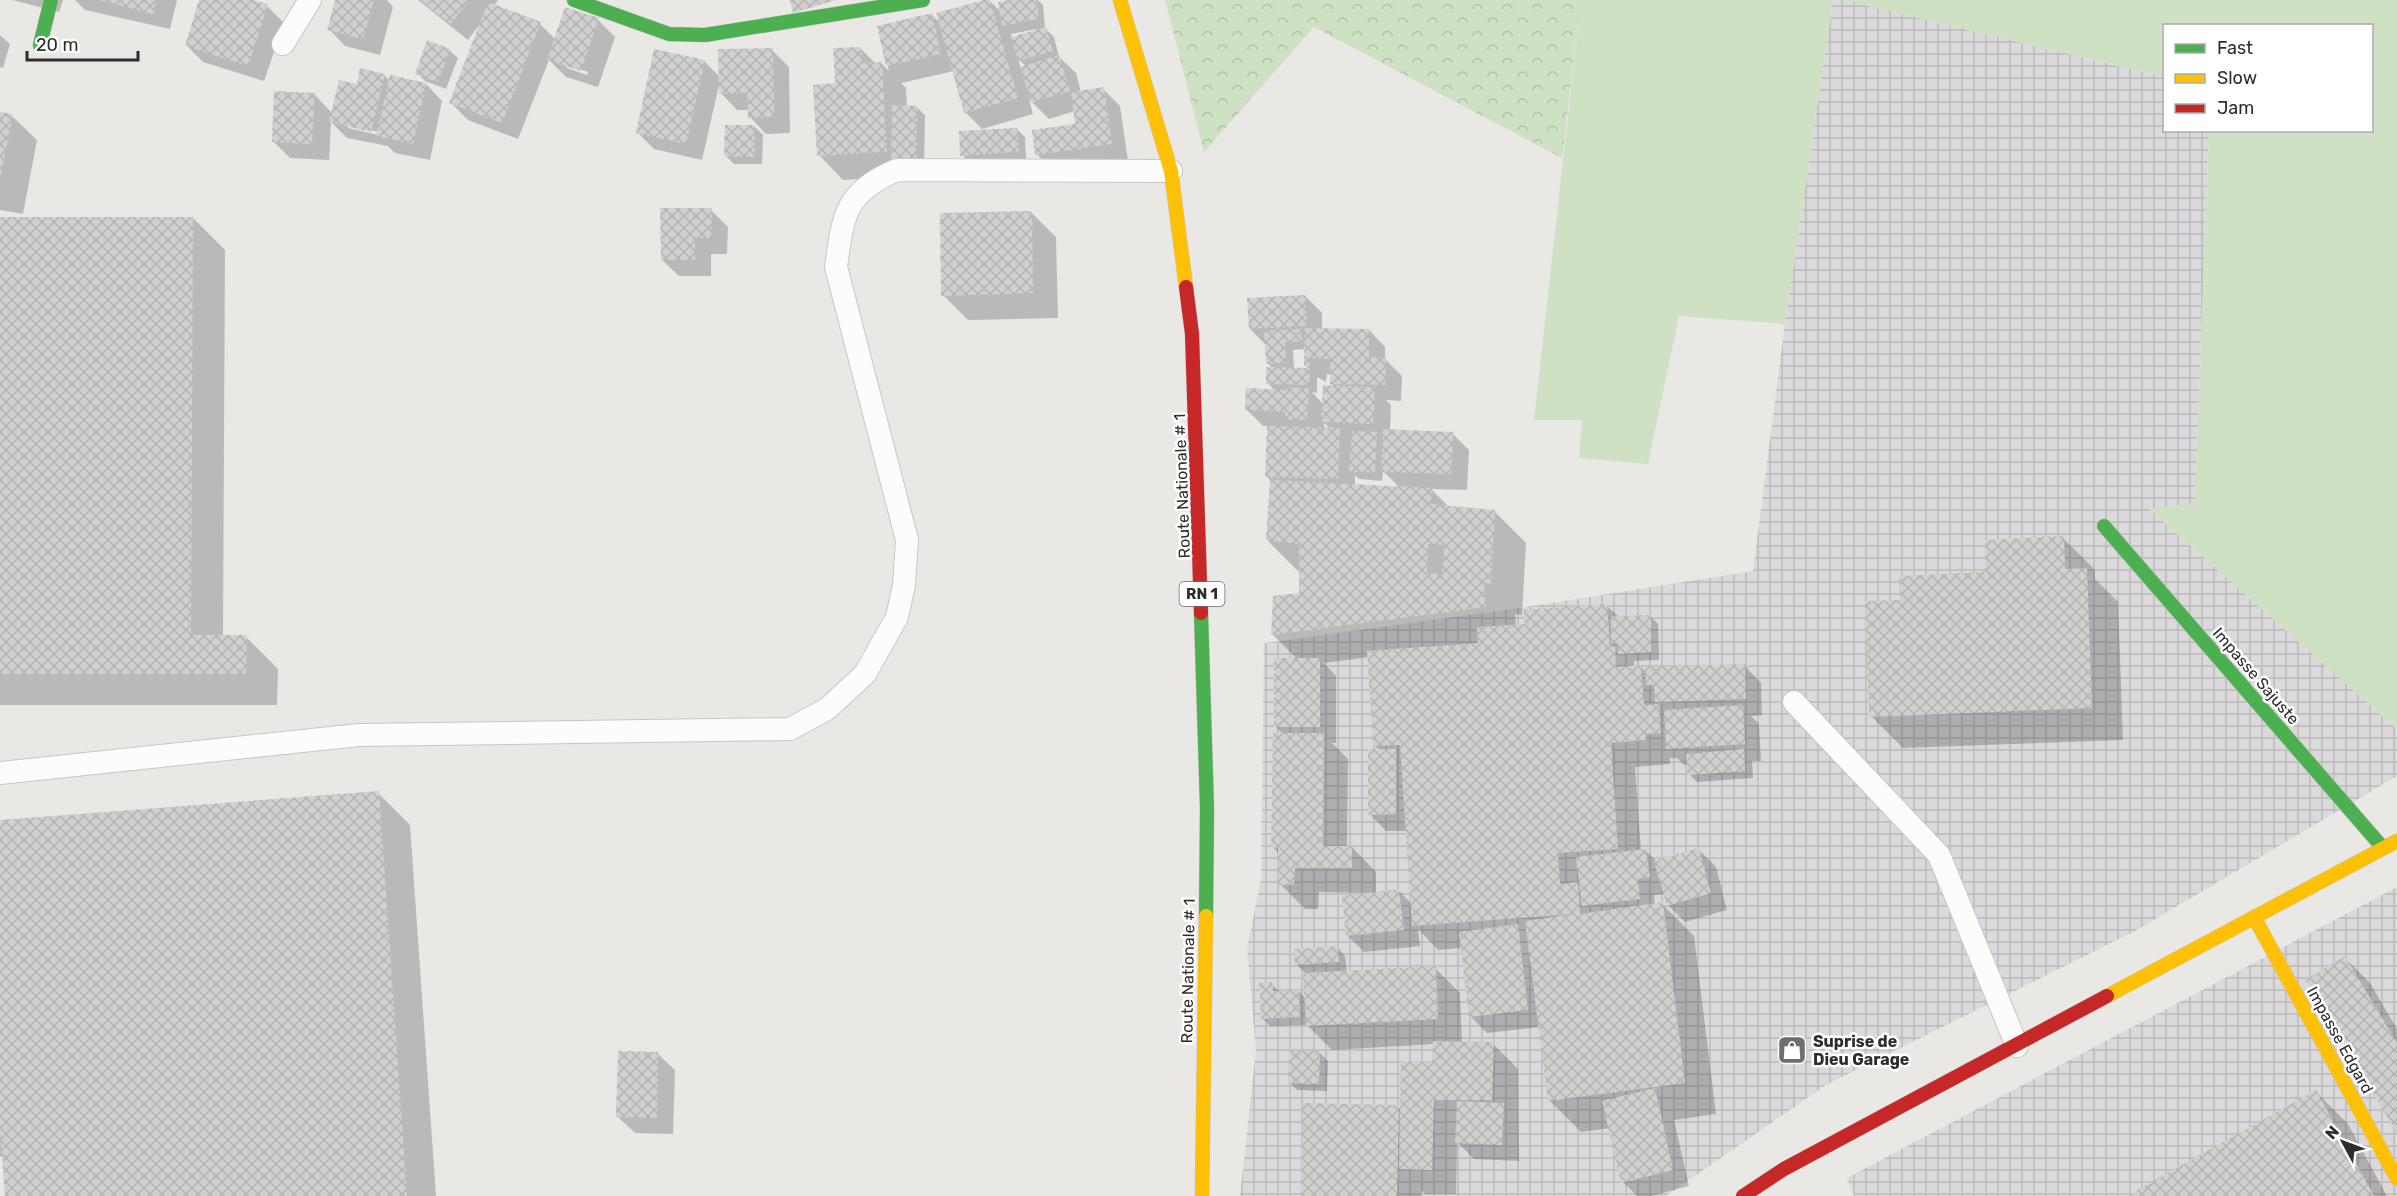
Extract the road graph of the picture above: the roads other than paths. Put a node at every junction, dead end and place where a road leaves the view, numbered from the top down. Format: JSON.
{"nodes":[{"id":1,"x":51,"y":0,"type":"edge"},
{"id":2,"x":310,"y":0,"type":"edge"},
{"id":3,"x":574,"y":0,"type":"edge"},
{"id":4,"x":923,"y":0,"type":"edge"},
{"id":5,"x":1120,"y":0,"type":"edge"},
{"id":6,"x":283,"y":44,"type":"dead end"},
{"id":7,"x":39,"y":45,"type":"dead end"},
{"id":8,"x":1171,"y":171,"type":"junction"},
{"id":9,"x":2104,"y":526,"type":"dead end"},
{"id":10,"x":1794,"y":702,"type":"dead end"},
{"id":11,"x":0,"y":773,"type":"edge"},
{"id":12,"x":2397,"y":841,"type":"edge"},
{"id":13,"x":2383,"y":848,"type":"junction"},
{"id":14,"x":2254,"y":917,"type":"junction"},
{"id":15,"x":2017,"y":1046,"type":"junction"},
{"id":16,"x":2397,"y":1179,"type":"edge"},
{"id":17,"x":1202,"y":1196,"type":"edge"},
{"id":18,"x":1743,"y":1196,"type":"edge"}],
"edges":[{"from":1,"to":7,"type":"main road"},
{"from":2,"to":6,"type":"lane"},
{"from":3,"to":4,"type":"main road"},
{"from":5,"to":8,"type":"main road","name":"Route Nationale # 1","number":"RN 1"},
{"from":8,"to":11,"type":"lane"},
{"from":8,"to":17,"type":"main road","name":"Route Nationale # 1","number":"RN 1"},
{"from":9,"to":13,"type":"main road","name":"Impasse Sajuste"},
{"from":10,"to":15,"type":"lane"},
{"from":12,"to":13,"type":"main road"},
{"from":13,"to":14,"type":"main road"},
{"from":14,"to":15,"type":"main road"},
{"from":14,"to":16,"type":"main road","name":"Impasse Edgard"},
{"from":15,"to":18,"type":"main road"}]}
